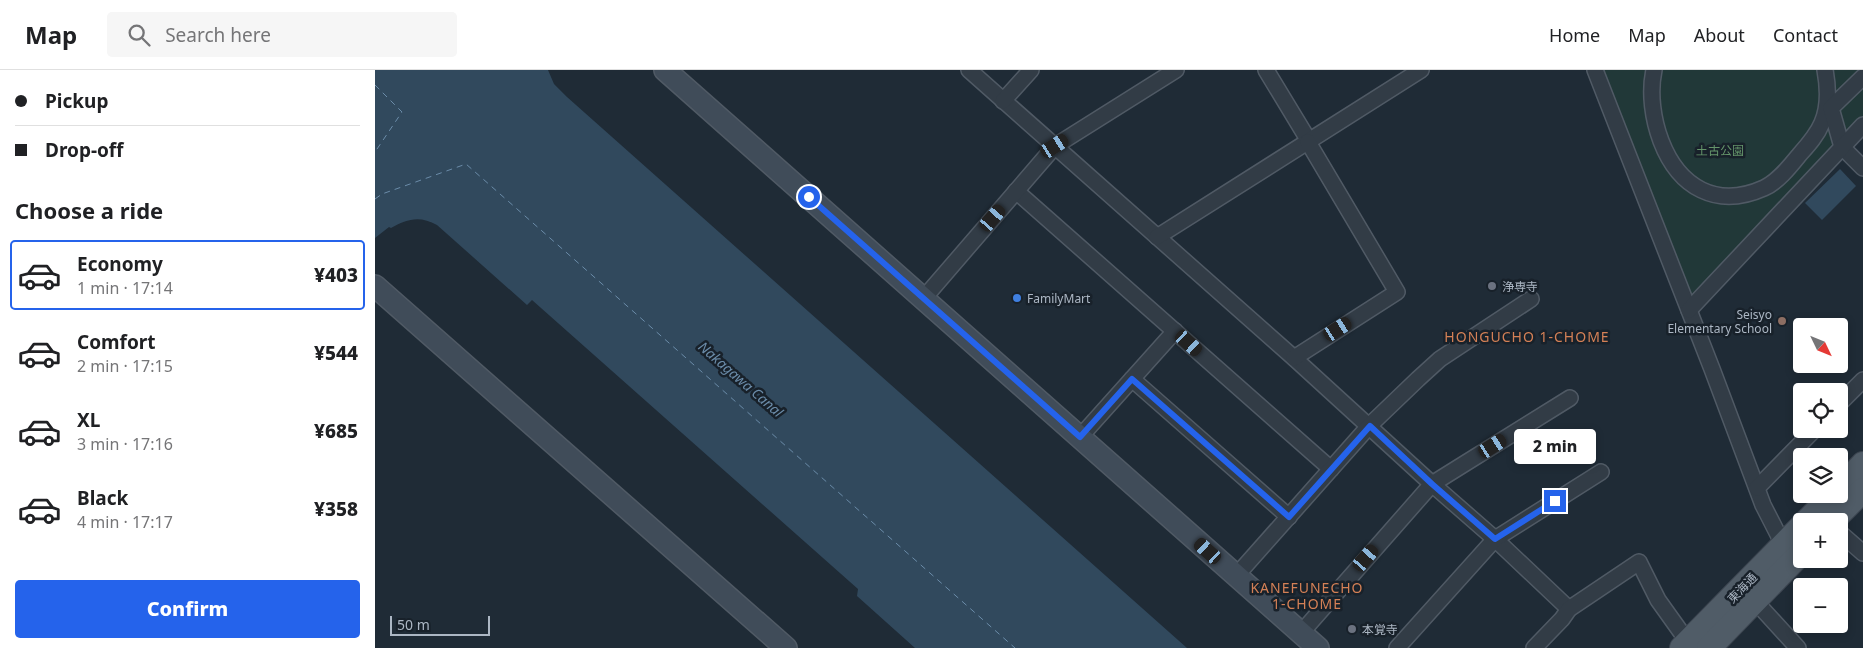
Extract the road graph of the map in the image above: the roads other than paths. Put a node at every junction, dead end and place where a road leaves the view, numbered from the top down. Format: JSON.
{"nodes":[{"id":1,"x":665,"y":70,"type":"edge"},
{"id":2,"x":969,"y":70,"type":"edge"},
{"id":3,"x":1031,"y":70,"type":"edge"},
{"id":4,"x":1176,"y":70,"type":"edge"},
{"id":5,"x":1266,"y":70,"type":"edge"},
{"id":6,"x":1421,"y":70,"type":"edge"},
{"id":7,"x":1595,"y":70,"type":"edge"},
{"id":8,"x":1654,"y":70,"type":"edge"},
{"id":9,"x":1825,"y":70,"type":"edge"},
{"id":10,"x":1863,"y":77,"type":"edge"},
{"id":11,"x":1003,"y":100,"type":"junction"},
{"id":12,"x":1828,"y":108,"type":"junction"},
{"id":13,"x":1863,"y":125,"type":"edge"},
{"id":14,"x":1308,"y":141,"type":"junction"},
{"id":15,"x":1055,"y":146,"type":"junction"},
{"id":16,"x":1842,"y":147,"type":"junction"},
{"id":17,"x":1863,"y":168,"type":"edge"},
{"id":18,"x":1017,"y":191,"type":"junction"},
{"id":19,"x":1157,"y":237,"type":"junction"},
{"id":20,"x":375,"y":286,"type":"edge"},
{"id":21,"x":924,"y":298,"type":"junction"},
{"id":22,"x":1531,"y":300,"type":"dead end"},
{"id":23,"x":1689,"y":310,"type":"junction"},
{"id":24,"x":1175,"y":330,"type":"junction"},
{"id":25,"x":1294,"y":358,"type":"junction"},
{"id":26,"x":1132,"y":379,"type":"junction"},
{"id":27,"x":1863,"y":380,"type":"edge"},
{"id":28,"x":1848,"y":395,"type":"edge"},
{"id":29,"x":1570,"y":398,"type":"dead end"},
{"id":30,"x":1370,"y":426,"type":"junction"},
{"id":31,"x":1080,"y":437,"type":"junction"},
{"id":32,"x":1806,"y":438,"type":"edge"},
{"id":33,"x":1863,"y":464,"type":"edge"},
{"id":34,"x":1331,"y":469,"type":"junction"},
{"id":35,"x":1601,"y":472,"type":"dead end"},
{"id":36,"x":1848,"y":480,"type":"edge"},
{"id":37,"x":1432,"y":484,"type":"junction"},
{"id":38,"x":1757,"y":488,"type":"junction"},
{"id":39,"x":1863,"y":490,"type":"edge"},
{"id":40,"x":1828,"y":513,"type":"edge"},
{"id":41,"x":1289,"y":517,"type":"junction"},
{"id":42,"x":1495,"y":539,"type":"junction"},
{"id":43,"x":1848,"y":540,"type":"edge"},
{"id":44,"x":1863,"y":553,"type":"edge"},
{"id":45,"x":1792,"y":554,"type":"edge"},
{"id":46,"x":1236,"y":576,"type":"junction"},
{"id":47,"x":1755,"y":601,"type":"junction"},
{"id":48,"x":1569,"y":609,"type":"junction"},
{"id":49,"x":1301,"y":633,"type":"junction"},
{"id":50,"x":1693,"y":646,"type":"edge"},
{"id":51,"x":786,"y":648,"type":"edge"},
{"id":52,"x":1318,"y":648,"type":"edge"},
{"id":53,"x":1397,"y":648,"type":"edge"},
{"id":54,"x":1534,"y":648,"type":"edge"},
{"id":55,"x":1798,"y":648,"type":"edge"}],
"edges":[{"from":1,"to":21,"type":"street"},
{"from":2,"to":11,"type":"street"},
{"from":3,"to":11,"type":"street"},
{"from":4,"to":15,"type":"street"},
{"from":5,"to":14,"type":"street"},
{"from":6,"to":14,"type":"street"},
{"from":7,"to":23,"type":"street"},
{"from":8,"to":12,"type":"street"},
{"from":9,"to":12,"type":"street"},
{"from":10,"to":12,"type":"street"},
{"from":11,"to":15,"type":"street"},
{"from":12,"to":16,"type":"street"},
{"from":13,"to":16,"type":"street"},
{"from":14,"to":19,"type":"street"},
{"from":14,"to":25,"type":"street"},
{"from":15,"to":18,"type":"street"},
{"from":15,"to":19,"type":"street"},
{"from":16,"to":17,"type":"street"},
{"from":16,"to":23,"type":"street"},
{"from":18,"to":21,"type":"street"},
{"from":18,"to":24,"type":"street"},
{"from":19,"to":25,"type":"street"},
{"from":20,"to":51,"type":"street"},
{"from":21,"to":31,"type":"street"},
{"from":22,"to":30,"type":"street"},
{"from":23,"to":38,"type":"street"},
{"from":24,"to":26,"type":"street"},
{"from":24,"to":34,"type":"street"},
{"from":25,"to":30,"type":"street"},
{"from":26,"to":31,"type":"street"},
{"from":26,"to":41,"type":"street"},
{"from":27,"to":28,"type":"street"},
{"from":29,"to":37,"type":"street"},
{"from":30,"to":34,"type":"street"},
{"from":30,"to":37,"type":"street"},
{"from":31,"to":46,"type":"street"},
{"from":32,"to":38,"type":"street"},
{"from":33,"to":36,"type":"main road"},
{"from":34,"to":41,"type":"street"},
{"from":35,"to":42,"type":"street"},
{"from":37,"to":42,"type":"street"},
{"from":37,"to":49,"type":"street"},
{"from":38,"to":45,"type":"street"},
{"from":39,"to":40,"type":"main road"},
{"from":41,"to":46,"type":"street"},
{"from":42,"to":48,"type":"street"},
{"from":42,"to":53,"type":"street"},
{"from":43,"to":44,"type":"street"},
{"from":45,"to":47,"type":"main road"},
{"from":45,"to":50,"type":"main road","name":"東海通"},
{"from":46,"to":49,"type":"street"},
{"from":47,"to":50,"type":"main road"},
{"from":47,"to":55,"type":"street"},
{"from":48,"to":50,"type":"street"},
{"from":48,"to":54,"type":"street"},
{"from":49,"to":52,"type":"street"}]}
